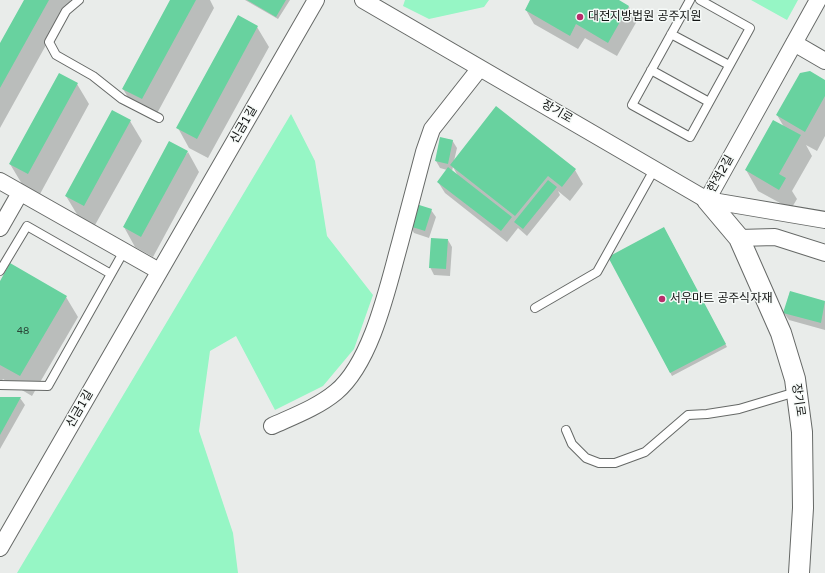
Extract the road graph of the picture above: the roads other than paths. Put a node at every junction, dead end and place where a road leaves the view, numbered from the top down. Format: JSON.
{"nodes":[{"id":1,"x":79,"y":0,"type":"edge"},
{"id":2,"x":316,"y":0,"type":"edge"},
{"id":3,"x":363,"y":0,"type":"edge"},
{"id":4,"x":690,"y":0,"type":"edge"},
{"id":5,"x":700,"y":0,"type":"edge"},
{"id":6,"x":818,"y":0,"type":"edge"},
{"id":7,"x":671,"y":34,"type":"junction"},
{"id":8,"x":794,"y":43,"type":"junction"},
{"id":9,"x":825,"y":61,"type":"edge"},
{"id":10,"x":729,"y":65,"type":"junction"},
{"id":11,"x":480,"y":68,"type":"junction"},
{"id":12,"x":651,"y":70,"type":"junction"},
{"id":13,"x":709,"y":102,"type":"junction"},
{"id":14,"x":159,"y":118,"type":"dead end"},
{"id":15,"x":655,"y":168,"type":"junction"},
{"id":16,"x":0,"y":181,"type":"edge"},
{"id":17,"x":20,"y":193,"type":"junction"},
{"id":18,"x":707,"y":200,"type":"junction"},
{"id":19,"x":825,"y":220,"type":"edge"},
{"id":20,"x":0,"y":228,"type":"edge"},
{"id":21,"x":739,"y":238,"type":"junction"},
{"id":22,"x":124,"y":251,"type":"junction"},
{"id":23,"x":825,"y":253,"type":"edge"},
{"id":24,"x":160,"y":270,"type":"junction"},
{"id":25,"x":0,"y":271,"type":"edge"},
{"id":26,"x":111,"y":274,"type":"junction"},
{"id":27,"x":535,"y":308,"type":"dead end"},
{"id":28,"x":0,"y":385,"type":"edge"},
{"id":29,"x":797,"y":392,"type":"junction"},
{"id":30,"x":272,"y":426,"type":"dead end"},
{"id":31,"x":566,"y":430,"type":"dead end"},
{"id":32,"x":0,"y":548,"type":"edge"},
{"id":33,"x":800,"y":573,"type":"edge"}],
"edges":[{"from":1,"to":14,"type":"lane"},
{"from":2,"to":24,"type":"street","name":"신금1길"},
{"from":3,"to":11,"type":"street","name":"장기로"},
{"from":4,"to":7,"type":"lane"},
{"from":5,"to":10,"type":"lane"},
{"from":6,"to":8,"type":"street","name":"한적2길"},
{"from":7,"to":10,"type":"lane"},
{"from":7,"to":12,"type":"lane"},
{"from":8,"to":9,"type":"street"},
{"from":8,"to":18,"type":"street","name":"한적2길"},
{"from":10,"to":13,"type":"lane"},
{"from":11,"to":15,"type":"street","name":"장기로"},
{"from":11,"to":30,"type":"street"},
{"from":12,"to":13,"type":"lane"},
{"from":12,"to":13,"type":"lane"},
{"from":15,"to":18,"type":"street","name":"장기로"},
{"from":15,"to":27,"type":"lane"},
{"from":16,"to":17,"type":"street"},
{"from":17,"to":20,"type":"street"},
{"from":17,"to":22,"type":"street"},
{"from":18,"to":19,"type":"street","name":"한적2길"},
{"from":18,"to":21,"type":"street","name":"장기로"},
{"from":21,"to":23,"type":"street"},
{"from":21,"to":29,"type":"street","name":"장기로"},
{"from":22,"to":24,"type":"street"},
{"from":22,"to":26,"type":"lane"},
{"from":24,"to":32,"type":"street","name":"신금1길"},
{"from":25,"to":26,"type":"lane"},
{"from":26,"to":28,"type":"lane"},
{"from":29,"to":31,"type":"lane"},
{"from":29,"to":33,"type":"street","name":"장기로"}]}
